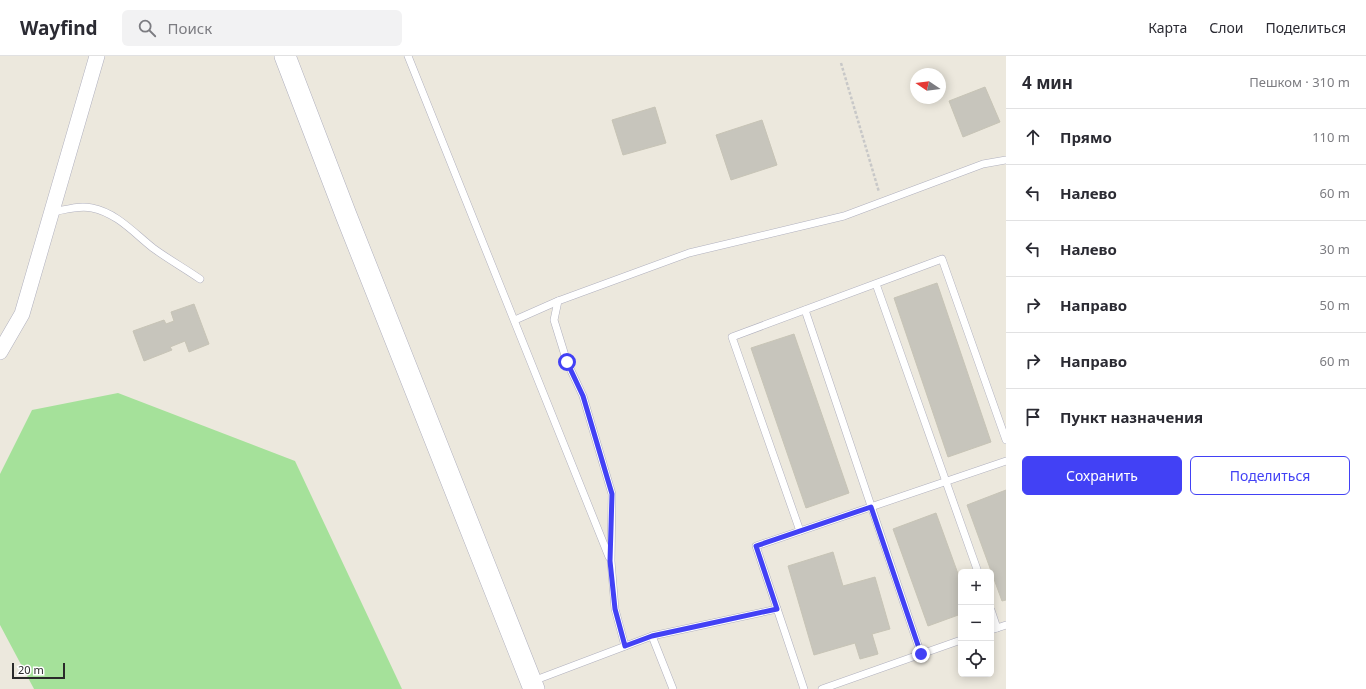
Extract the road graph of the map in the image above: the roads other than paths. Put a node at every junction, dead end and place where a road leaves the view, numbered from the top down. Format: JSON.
{"nodes":[{"id":1,"x":97,"y":56,"type":"edge"},
{"id":2,"x":285,"y":56,"type":"edge"},
{"id":3,"x":408,"y":56,"type":"edge"},
{"id":4,"x":1006,"y":160,"type":"edge"},
{"id":5,"x":52,"y":212,"type":"junction"},
{"id":6,"x":200,"y":279,"type":"dead end"},
{"id":7,"x":876,"y":284,"type":"junction"},
{"id":8,"x":558,"y":301,"type":"junction"},
{"id":9,"x":805,"y":310,"type":"junction"},
{"id":10,"x":515,"y":320,"type":"junction"},
{"id":11,"x":0,"y":352,"type":"edge"},
{"id":12,"x":1006,"y":440,"type":"edge"},
{"id":13,"x":1006,"y":461,"type":"edge"},
{"id":14,"x":946,"y":482,"type":"junction"},
{"id":15,"x":871,"y":507,"type":"junction"},
{"id":16,"x":800,"y":531,"type":"junction"},
{"id":17,"x":610,"y":561,"type":"junction"},
{"id":18,"x":977,"y":569,"type":"edge"},
{"id":19,"x":777,"y":609,"type":"junction"},
{"id":20,"x":1006,"y":625,"type":"edge"},
{"id":21,"x":994,"y":629,"type":"edge"},
{"id":22,"x":652,"y":636,"type":"junction"},
{"id":23,"x":958,"y":641,"type":"edge"},
{"id":24,"x":625,"y":646,"type":"junction"},
{"id":25,"x":921,"y":654,"type":"junction"},
{"id":26,"x":532,"y":685,"type":"edge"},
{"id":27,"x":673,"y":689,"type":"edge"},
{"id":28,"x":804,"y":689,"type":"edge"},
{"id":29,"x":822,"y":689,"type":"edge"}],
"edges":[{"from":1,"to":5,"type":"street"},
{"from":2,"to":26,"type":"main road"},
{"from":3,"to":10,"type":"lane"},
{"from":4,"to":8,"type":"lane"},
{"from":5,"to":6,"type":"lane"},
{"from":5,"to":11,"type":"street"},
{"from":7,"to":9,"type":"lane"},
{"from":7,"to":12,"type":"lane"},
{"from":7,"to":14,"type":"lane"},
{"from":8,"to":10,"type":"lane"},
{"from":8,"to":17,"type":"lane"},
{"from":9,"to":15,"type":"lane"},
{"from":9,"to":16,"type":"lane"},
{"from":10,"to":17,"type":"lane"},
{"from":13,"to":14,"type":"lane"},
{"from":14,"to":15,"type":"lane"},
{"from":14,"to":18,"type":"lane"},
{"from":15,"to":16,"type":"lane"},
{"from":15,"to":25,"type":"lane"},
{"from":16,"to":19,"type":"lane"},
{"from":17,"to":24,"type":"lane"},
{"from":19,"to":22,"type":"lane"},
{"from":19,"to":28,"type":"lane"},
{"from":20,"to":21,"type":"lane"},
{"from":22,"to":24,"type":"lane"},
{"from":22,"to":27,"type":"lane"},
{"from":23,"to":25,"type":"lane"},
{"from":24,"to":26,"type":"lane"},
{"from":25,"to":29,"type":"lane"}]}
